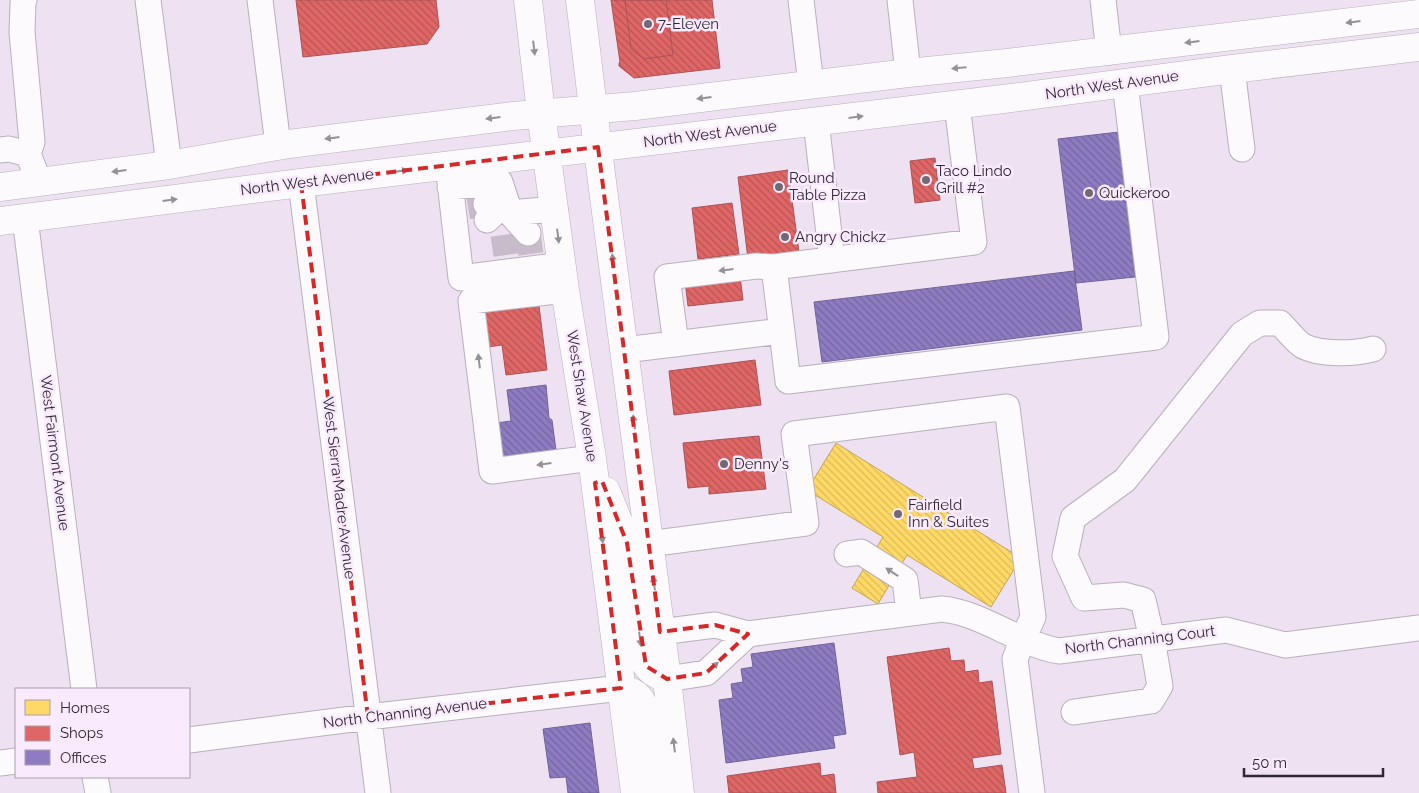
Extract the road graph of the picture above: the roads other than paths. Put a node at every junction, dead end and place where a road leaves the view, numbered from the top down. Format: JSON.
{"nodes":[{"id":1,"x":148,"y":0,"type":"edge"},
{"id":2,"x":260,"y":0,"type":"edge"},
{"id":3,"x":528,"y":0,"type":"edge"},
{"id":4,"x":580,"y":0,"type":"edge"},
{"id":5,"x":801,"y":0,"type":"edge"},
{"id":6,"x":900,"y":0,"type":"edge"},
{"id":7,"x":1103,"y":0,"type":"edge"},
{"id":8,"x":24,"y":2,"type":"edge"},
{"id":9,"x":1419,"y":14,"type":"edge"},
{"id":10,"x":1419,"y":31,"type":"edge"},
{"id":11,"x":1419,"y":47,"type":"edge"},
{"id":12,"x":1109,"y":52,"type":"junction"},
{"id":13,"x":1272,"y":64,"type":"junction"},
{"id":14,"x":1232,"y":69,"type":"junction"},
{"id":15,"x":908,"y":73,"type":"junction"},
{"id":16,"x":1125,"y":83,"type":"junction"},
{"id":17,"x":811,"y":86,"type":"junction"},
{"id":18,"x":957,"y":105,"type":"junction"},
{"id":19,"x":594,"y":109,"type":"junction"},
{"id":20,"x":541,"y":113,"type":"junction"},
{"id":21,"x":816,"y":122,"type":"junction"},
{"id":22,"x":278,"y":145,"type":"junction"},
{"id":23,"x":598,"y":147,"type":"junction"},
{"id":24,"x":1242,"y":149,"type":"dead end"},
{"id":25,"x":0,"y":150,"type":"edge"},
{"id":26,"x":28,"y":154,"type":"junction"},
{"id":27,"x":547,"y":154,"type":"junction"},
{"id":28,"x":169,"y":165,"type":"junction"},
{"id":29,"x":36,"y":182,"type":"junction"},
{"id":30,"x":301,"y":183,"type":"junction"},
{"id":31,"x":0,"y":187,"type":"edge"},
{"id":32,"x":0,"y":206,"type":"edge"},
{"id":33,"x":555,"y":209,"type":"junction"},
{"id":34,"x":494,"y":217,"type":"junction"},
{"id":35,"x":13,"y":219,"type":"edge"},
{"id":36,"x":832,"y":260,"type":"junction"},
{"id":37,"x":774,"y":267,"type":"junction"},
{"id":38,"x":563,"y":278,"type":"junction"},
{"id":39,"x":782,"y":331,"type":"junction"},
{"id":40,"x":676,"y":344,"type":"junction"},
{"id":41,"x":1373,"y":349,"type":"dead end"},
{"id":42,"x":624,"y":350,"type":"junction"},
{"id":43,"x":592,"y":458,"type":"junction"},
{"id":44,"x":649,"y":544,"type":"junction"},
{"id":45,"x":847,"y":554,"type":"dead end"},
{"id":46,"x":909,"y":614,"type":"junction"},
{"id":47,"x":1419,"y":628,"type":"edge"},
{"id":48,"x":660,"y":632,"type":"junction"},
{"id":49,"x":748,"y":634,"type":"junction"},
{"id":50,"x":1022,"y":639,"type":"junction"},
{"id":51,"x":1152,"y":639,"type":"junction"},
{"id":52,"x":667,"y":678,"type":"junction"},
{"id":53,"x":84,"y":688,"type":"edge"},
{"id":54,"x":622,"y":688,"type":"junction"},
{"id":55,"x":1074,"y":712,"type":"dead end"},
{"id":56,"x":368,"y":717,"type":"junction"},
{"id":57,"x":190,"y":740,"type":"edge"},
{"id":58,"x":15,"y":761,"type":"edge"},
{"id":59,"x":0,"y":763,"type":"edge"},
{"id":60,"x":96,"y":778,"type":"edge"},
{"id":61,"x":98,"y":793,"type":"edge"},
{"id":62,"x":378,"y":793,"type":"edge"},
{"id":63,"x":635,"y":793,"type":"edge"},
{"id":64,"x":660,"y":793,"type":"edge"},
{"id":65,"x":680,"y":793,"type":"edge"},
{"id":66,"x":1032,"y":793,"type":"edge"}],
"edges":[{"from":1,"to":28,"type":"street"},
{"from":2,"to":22,"type":"street"},
{"from":3,"to":20,"type":"main road","name":"West Shaw Avenue","one_way":true},
{"from":4,"to":19,"type":"main road"},
{"from":5,"to":17,"type":"street"},
{"from":6,"to":15,"type":"street"},
{"from":7,"to":12,"type":"street"},
{"from":8,"to":26,"type":"street"},
{"from":9,"to":12,"type":"main road","one_way":true},
{"from":10,"to":13,"type":"main road"},
{"from":11,"to":13,"type":"main road","name":"North West Avenue"},
{"from":12,"to":15,"type":"main road","one_way":true},
{"from":12,"to":18,"type":"main road"},
{"from":13,"to":14,"type":"main road","name":"North West Avenue"},
{"from":14,"to":16,"type":"main road","name":"North West Avenue"},
{"from":14,"to":24,"type":"street"},
{"from":15,"to":17,"type":"main road"},
{"from":16,"to":18,"type":"main road","name":"North West Avenue"},
{"from":16,"to":39,"type":"street"},
{"from":17,"to":19,"type":"main road","one_way":true},
{"from":21,"to":18,"type":"main road","name":"North West Avenue","one_way":true},
{"from":18,"to":36,"type":"street"},
{"from":19,"to":20,"type":"main road"},
{"from":19,"to":23,"type":"main road"},
{"from":20,"to":22,"type":"main road","one_way":true},
{"from":20,"to":27,"type":"main road","name":"West Shaw Avenue"},
{"from":21,"to":23,"type":"main road","name":"North West Avenue"},
{"from":21,"to":36,"type":"street"},
{"from":22,"to":28,"type":"main road"},
{"from":23,"to":27,"type":"main road","name":"North West Avenue"},
{"from":42,"to":23,"type":"main road","one_way":true},
{"from":25,"to":26,"type":"street"},
{"from":26,"to":29,"type":"street"},
{"from":27,"to":33,"type":"main road","name":"West Shaw Avenue"},
{"from":27,"to":34,"type":"main road","name":"North West Avenue"},
{"from":28,"to":29,"type":"main road","one_way":true},
{"from":28,"to":32,"type":"main road"},
{"from":29,"to":31,"type":"main road"},
{"from":30,"to":34,"type":"main road","name":"North West Avenue","one_way":true},
{"from":35,"to":30,"type":"main road","name":"North West Avenue","one_way":true},
{"from":30,"to":56,"type":"street","name":"West Sierra Madre Avenue"},
{"from":33,"to":34,"type":"street"},
{"from":33,"to":38,"type":"main road","name":"West Shaw Avenue","one_way":true},
{"from":34,"to":38,"type":"street"},
{"from":35,"to":53,"type":"street","name":"West Fairmont Avenue"},
{"from":36,"to":37,"type":"street"},
{"from":37,"to":39,"type":"street"},
{"from":37,"to":40,"type":"street","one_way":true},
{"from":38,"to":43,"type":"main road","name":"West Shaw Avenue"},
{"from":43,"to":38,"type":"street","one_way":true},
{"from":39,"to":40,"type":"street"},
{"from":40,"to":42,"type":"street"},
{"from":41,"to":51,"type":"street"},
{"from":44,"to":42,"type":"main road","one_way":true},
{"from":43,"to":52,"type":"main road","one_way":true},
{"from":43,"to":54,"type":"main road","name":"West Shaw Avenue","one_way":true},
{"from":48,"to":44,"type":"main road","one_way":true},
{"from":44,"to":50,"type":"street"},
{"from":46,"to":45,"type":"street","one_way":true},
{"from":46,"to":49,"type":"street","name":"North Channing Court"},
{"from":46,"to":50,"type":"street","name":"North Channing Court"},
{"from":47,"to":51,"type":"street","name":"North Channing Court"},
{"from":48,"to":49,"type":"street","name":"North Channing Court"},
{"from":48,"to":52,"type":"main road"},
{"from":52,"to":49,"type":"street","one_way":true},
{"from":50,"to":51,"type":"street","name":"North Channing Court"},
{"from":50,"to":66,"type":"street"},
{"from":51,"to":55,"type":"street"},
{"from":65,"to":52,"type":"main road","one_way":true},
{"from":54,"to":56,"type":"street","name":"North Channing Avenue"},
{"from":54,"to":63,"type":"main road","name":"West Shaw Avenue"},
{"from":54,"to":64,"type":"main road"},
{"from":56,"to":57,"type":"street","name":"North Channing Avenue"},
{"from":56,"to":62,"type":"street","name":"West Sierra Madre Avenue"},
{"from":58,"to":59,"type":"street"},
{"from":60,"to":61,"type":"street"}]}
